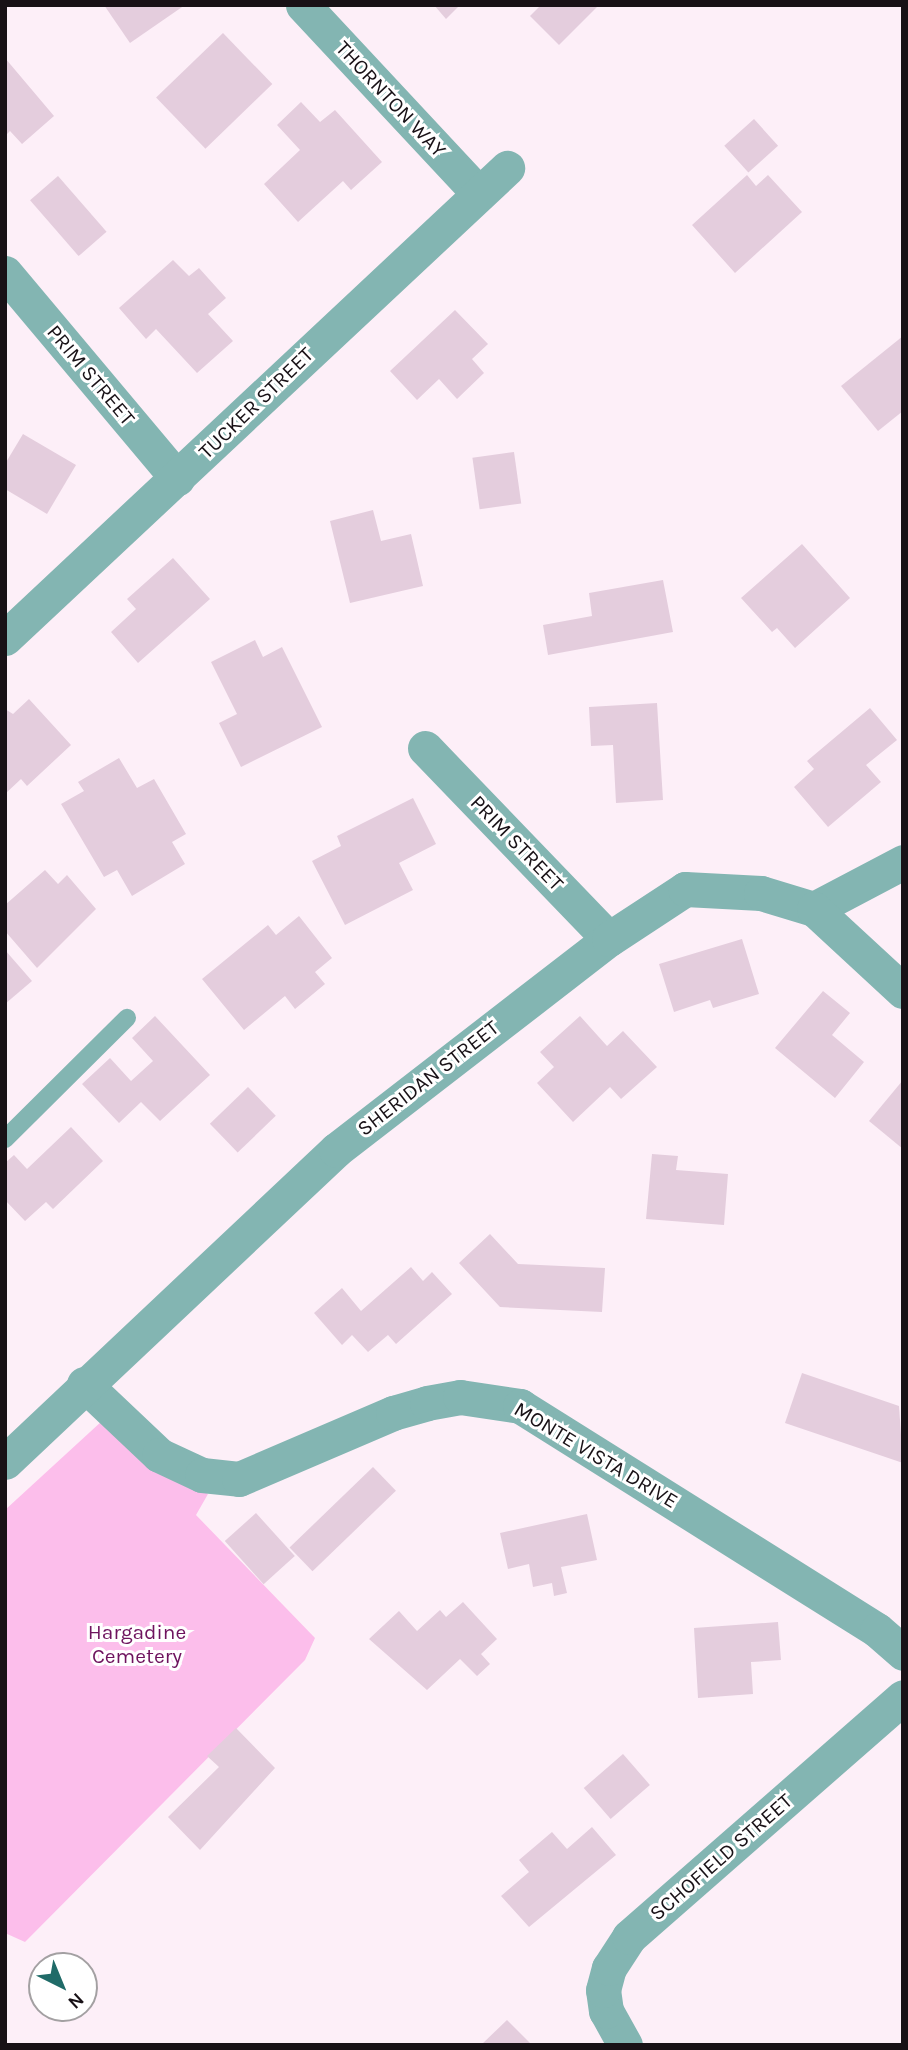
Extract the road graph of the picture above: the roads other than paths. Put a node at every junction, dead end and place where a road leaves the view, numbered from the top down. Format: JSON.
{"nodes":[{"id":1,"x":303,"y":5,"type":"edge"},
{"id":2,"x":507,"y":168,"type":"dead end"},
{"id":3,"x":479,"y":194,"type":"junction"},
{"id":4,"x":5,"y":273,"type":"edge"},
{"id":5,"x":177,"y":478,"type":"junction"},
{"id":6,"x":5,"y":638,"type":"edge"},
{"id":7,"x":425,"y":748,"type":"dead end"},
{"id":8,"x":903,"y":862,"type":"edge"},
{"id":9,"x":814,"y":909,"type":"junction"},
{"id":10,"x":609,"y":939,"type":"junction"},
{"id":11,"x":903,"y":991,"type":"edge"},
{"id":12,"x":127,"y":1018,"type":"dead end"},
{"id":13,"x":5,"y":1139,"type":"edge"},
{"id":14,"x":84,"y":1384,"type":"junction"},
{"id":15,"x":5,"y":1462,"type":"edge"},
{"id":16,"x":903,"y":1653,"type":"edge"},
{"id":17,"x":903,"y":1697,"type":"edge"},
{"id":18,"x":625,"y":2045,"type":"edge"}],
"edges":[{"from":1,"to":3,"type":"street","name":"THORNTON WAY"},
{"from":2,"to":3,"type":"street","name":"TUCKER STREET"},
{"from":3,"to":5,"type":"street","name":"TUCKER STREET"},
{"from":4,"to":5,"type":"street","name":"PRIM STREET"},
{"from":5,"to":6,"type":"street","name":"TUCKER STREET"},
{"from":7,"to":10,"type":"street","name":"PRIM STREET"},
{"from":8,"to":9,"type":"street"},
{"from":9,"to":10,"type":"street","name":"SHERIDAN STREET"},
{"from":9,"to":11,"type":"street","name":"SHERIDAN STREET"},
{"from":10,"to":14,"type":"street","name":"SHERIDAN STREET"},
{"from":12,"to":13,"type":"lane"},
{"from":14,"to":15,"type":"street","name":"SHERIDAN STREET"},
{"from":14,"to":16,"type":"street","name":"MONTE VISTA DRIVE"},
{"from":17,"to":18,"type":"street","name":"SCHOFIELD STREET"}]}
